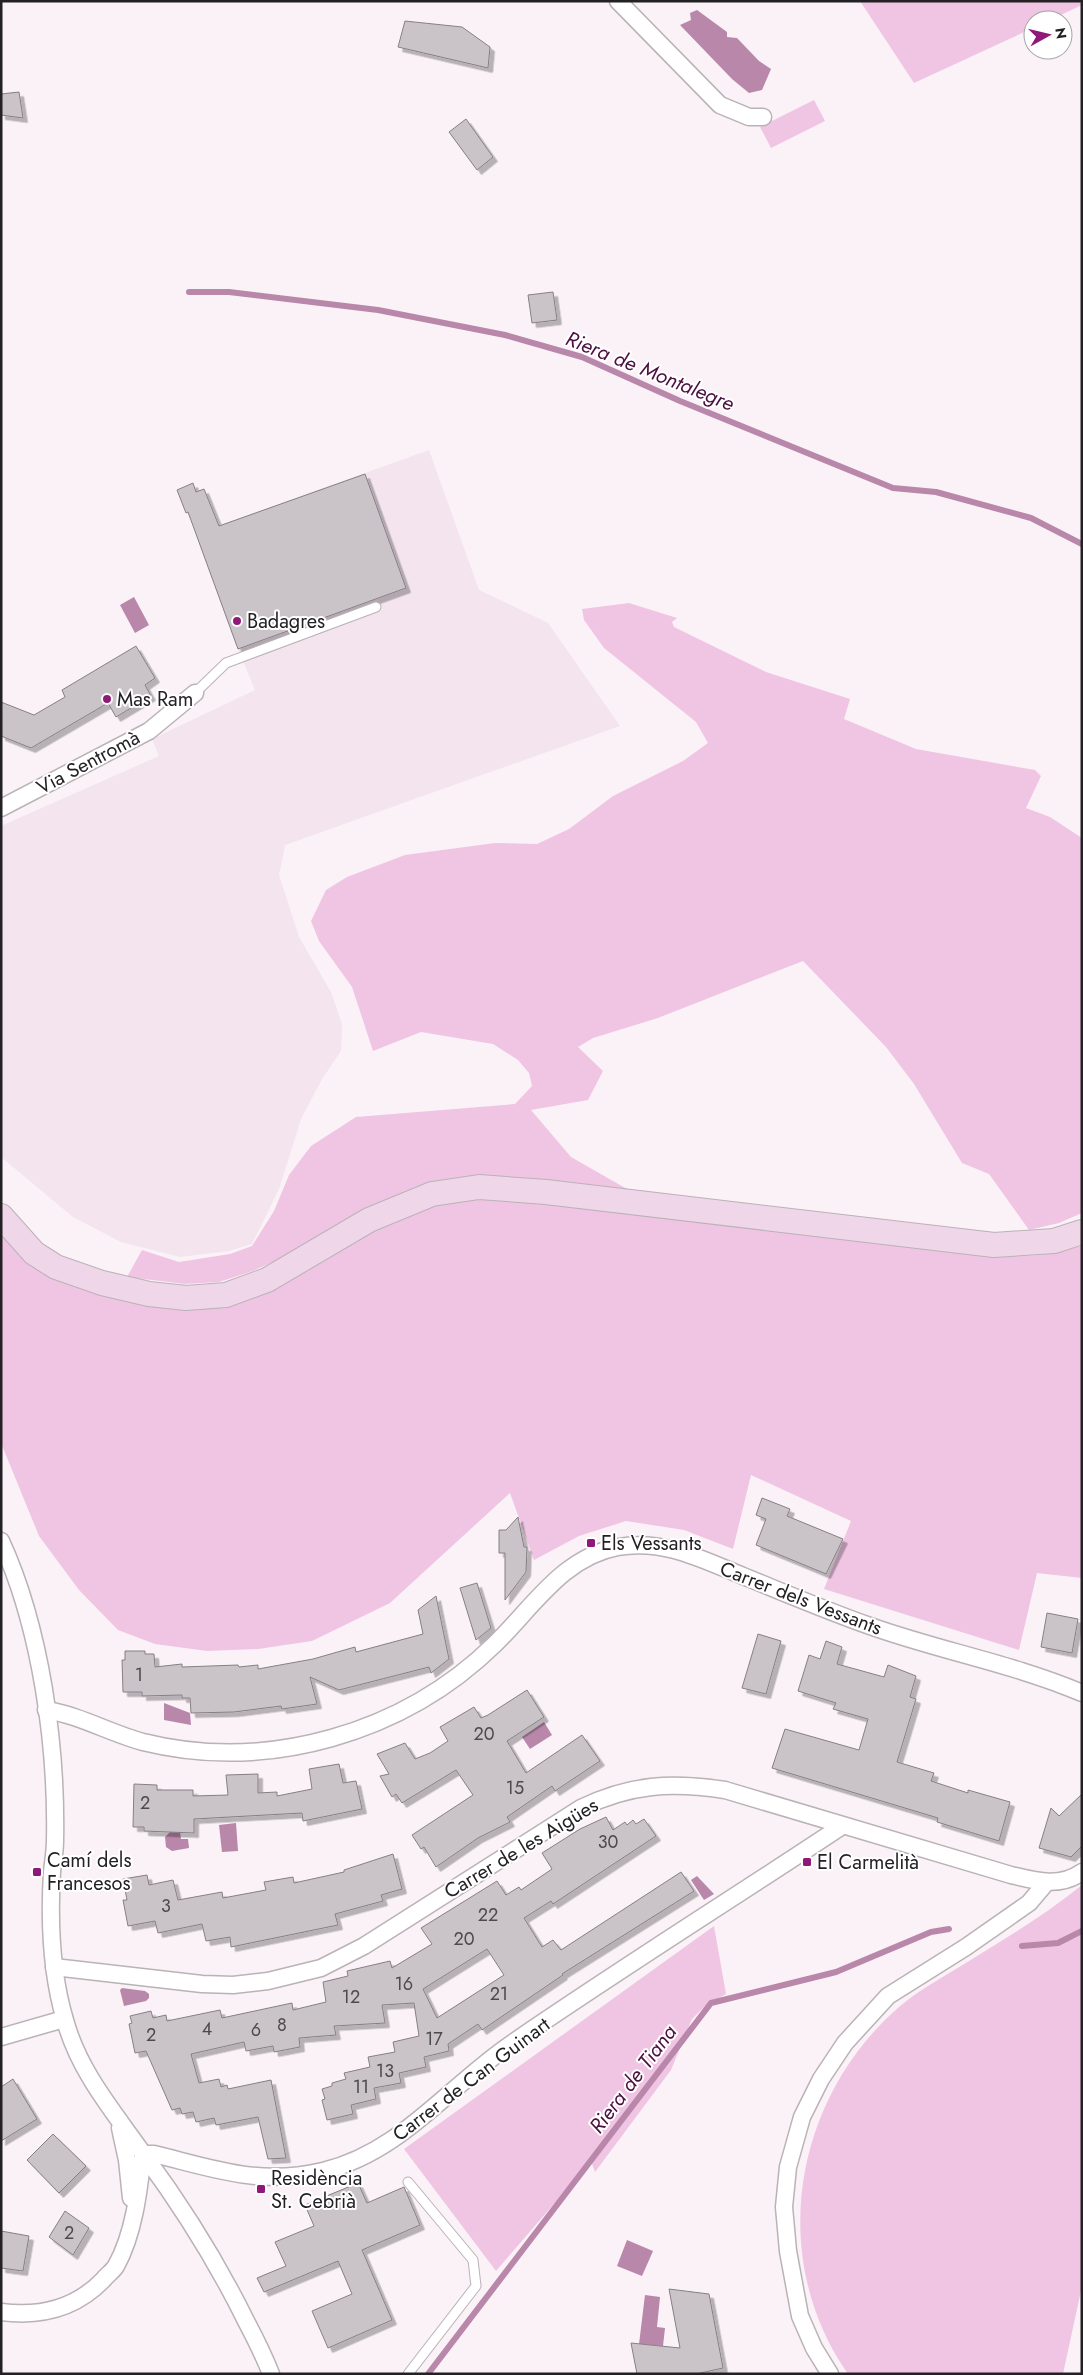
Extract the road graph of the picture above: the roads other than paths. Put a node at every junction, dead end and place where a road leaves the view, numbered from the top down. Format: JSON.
{"nodes":[{"id":1,"x":618,"y":1,"type":"edge"},
{"id":2,"x":763,"y":117,"type":"dead end"},
{"id":3,"x":376,"y":607,"type":"dead end"},
{"id":4,"x":195,"y":693,"type":"joint"},
{"id":5,"x":1,"y":808,"type":"edge"},
{"id":6,"x":1,"y":1216,"type":"edge"},
{"id":7,"x":1082,"y":1232,"type":"edge"},
{"id":8,"x":1,"y":1541,"type":"edge"},
{"id":9,"x":1082,"y":1693,"type":"edge"},
{"id":10,"x":46,"y":1710,"type":"junction"},
{"id":11,"x":842,"y":1826,"type":"junction"},
{"id":12,"x":1082,"y":1872,"type":"edge"},
{"id":13,"x":1046,"y":1883,"type":"junction"},
{"id":14,"x":54,"y":1967,"type":"junction"},
{"id":15,"x":64,"y":2019,"type":"junction"},
{"id":16,"x":1,"y":2037,"type":"edge"},
{"id":17,"x":119,"y":2123,"type":"junction"},
{"id":18,"x":143,"y":2154,"type":"junction"},
{"id":19,"x":408,"y":2182,"type":"dead end"},
{"id":20,"x":133,"y":2212,"type":"junction"},
{"id":21,"x":1,"y":2312,"type":"edge"},
{"id":22,"x":271,"y":2374,"type":"edge"},
{"id":23,"x":408,"y":2374,"type":"edge"},
{"id":24,"x":830,"y":2374,"type":"edge"}],
"edges":[{"from":1,"to":2,"type":"street"},
{"from":3,"to":4,"type":"lane"},
{"from":4,"to":5,"type":"street","name":"Via Sentromà"},
{"from":6,"to":7,"type":"street"},
{"from":8,"to":10,"type":"street"},
{"from":9,"to":10,"type":"street","name":"Carrer dels Vessants"},
{"from":10,"to":14,"type":"street"},
{"from":11,"to":13,"type":"street","name":"Carrer de les Aigües"},
{"from":11,"to":14,"type":"street","name":"Carrer de les Aigües"},
{"from":11,"to":18,"type":"street","name":"Carrer de Can Guinart"},
{"from":12,"to":13,"type":"street","name":"Carrer de les Aigües"},
{"from":13,"to":24,"type":"street"},
{"from":14,"to":15,"type":"street"},
{"from":15,"to":16,"type":"street"},
{"from":15,"to":17,"type":"street"},
{"from":17,"to":18,"type":"street"},
{"from":17,"to":20,"type":"street"},
{"from":18,"to":20,"type":"street"},
{"from":18,"to":22,"type":"street"},
{"from":19,"to":23,"type":"lane"},
{"from":20,"to":21,"type":"street"}]}
